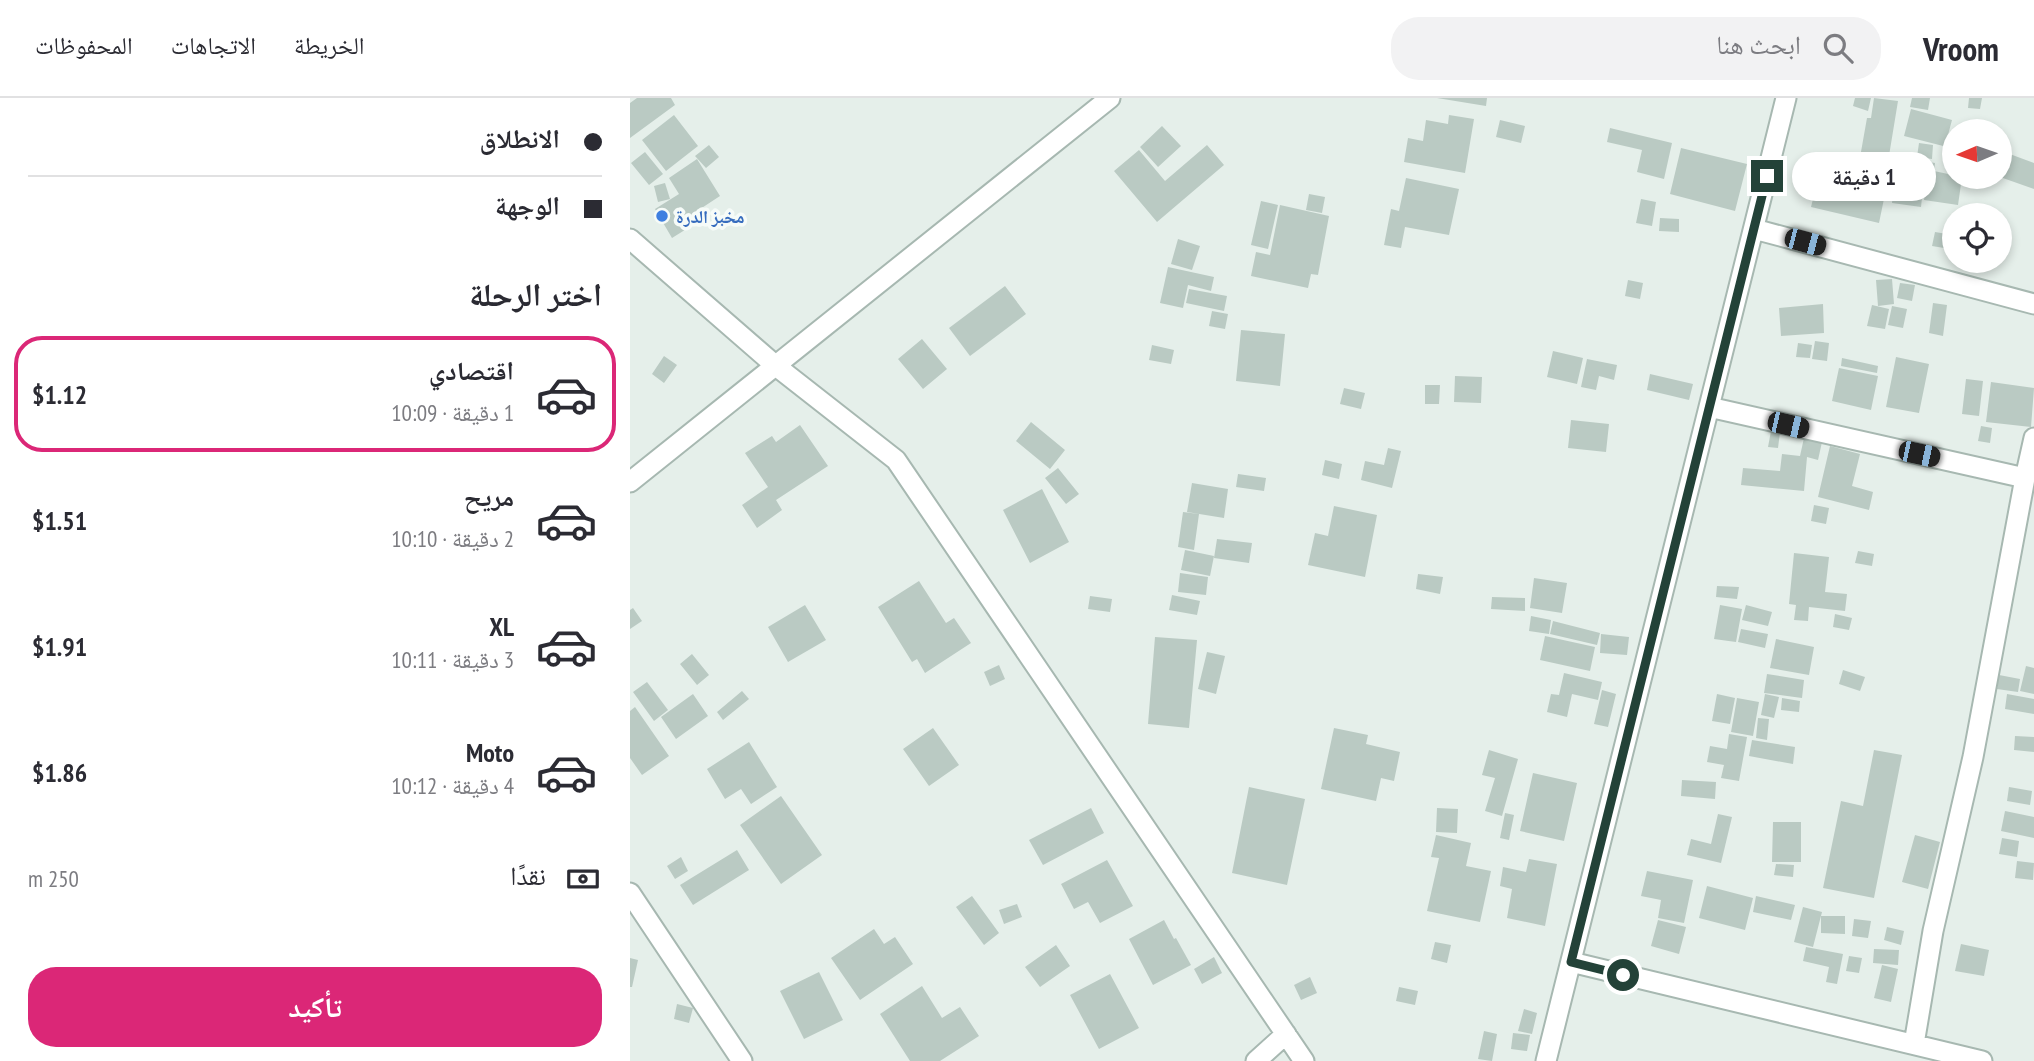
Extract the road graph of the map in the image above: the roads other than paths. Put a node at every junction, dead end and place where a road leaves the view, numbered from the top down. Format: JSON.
{"nodes":[{"id":1,"x":1110,"y":98,"type":"edge"},
{"id":2,"x":1787,"y":98,"type":"edge"},
{"id":3,"x":1754,"y":229,"type":"junction"},
{"id":4,"x":630,"y":239,"type":"edge"},
{"id":5,"x":2034,"y":304,"type":"edge"},
{"id":6,"x":776,"y":366,"type":"junction"},
{"id":7,"x":1709,"y":407,"type":"junction"},
{"id":8,"x":2034,"y":438,"type":"edge"},
{"id":9,"x":2025,"y":478,"type":"junction"},
{"id":10,"x":630,"y":482,"type":"edge"},
{"id":11,"x":630,"y":893,"type":"edge"},
{"id":12,"x":1571,"y":962,"type":"junction"},
{"id":13,"x":1286,"y":1034,"type":"junction"},
{"id":14,"x":1914,"y":1044,"type":"junction"},
{"id":15,"x":742,"y":1061,"type":"edge"},
{"id":16,"x":1256,"y":1061,"type":"edge"},
{"id":17,"x":1304,"y":1061,"type":"edge"},
{"id":18,"x":1546,"y":1061,"type":"edge"},
{"id":19,"x":1982,"y":1061,"type":"edge"}],
"edges":[{"from":1,"to":6,"type":"street"},
{"from":2,"to":3,"type":"street"},
{"from":3,"to":5,"type":"street"},
{"from":3,"to":7,"type":"street"},
{"from":4,"to":6,"type":"street"},
{"from":6,"to":10,"type":"street"},
{"from":6,"to":13,"type":"street"},
{"from":7,"to":9,"type":"street"},
{"from":7,"to":12,"type":"street"},
{"from":8,"to":9,"type":"street"},
{"from":9,"to":14,"type":"street"},
{"from":11,"to":15,"type":"street"},
{"from":12,"to":14,"type":"street"},
{"from":12,"to":18,"type":"street"},
{"from":13,"to":16,"type":"street"},
{"from":13,"to":17,"type":"street"},
{"from":14,"to":19,"type":"street"}]}
